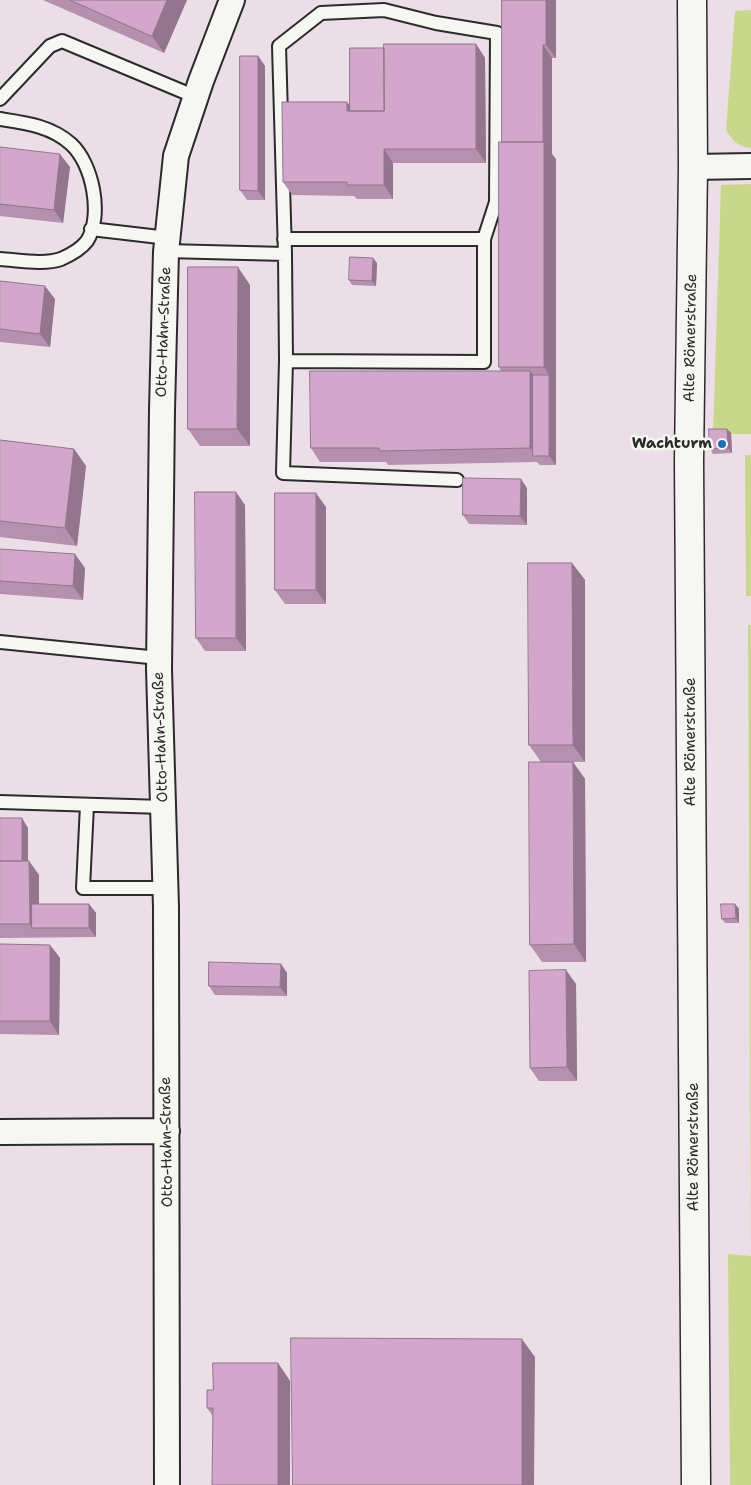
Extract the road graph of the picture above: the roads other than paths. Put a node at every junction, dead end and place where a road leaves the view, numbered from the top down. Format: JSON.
{"nodes":[{"id":1,"x":232,"y":0,"type":"edge"},
{"id":2,"x":692,"y":0,"type":"edge"},
{"id":3,"x":387,"y":5,"type":"edge"},
{"id":4,"x":196,"y":97,"type":"junction"},
{"id":5,"x":0,"y":99,"type":"edge"},
{"id":6,"x":0,"y":119,"type":"edge"},
{"id":7,"x":751,"y":166,"type":"edge"},
{"id":8,"x":693,"y":167,"type":"junction"},
{"id":9,"x":91,"y":229,"type":"junction"},
{"id":10,"x":284,"y":239,"type":"junction"},
{"id":11,"x":484,"y":239,"type":"junction"},
{"id":12,"x":167,"y":245,"type":"junction"},
{"id":13,"x":285,"y":254,"type":"junction"},
{"id":14,"x":0,"y":259,"type":"edge"},
{"id":15,"x":286,"y":361,"type":"junction"},
{"id":16,"x":457,"y":480,"type":"dead end"},
{"id":17,"x":0,"y":642,"type":"edge"},
{"id":18,"x":159,"y":658,"type":"junction"},
{"id":19,"x":0,"y":802,"type":"edge"},
{"id":20,"x":87,"y":805,"type":"junction"},
{"id":21,"x":163,"y":807,"type":"junction"},
{"id":22,"x":165,"y":888,"type":"junction"},
{"id":23,"x":167,"y":1131,"type":"junction"},
{"id":24,"x":0,"y":1132,"type":"edge"},
{"id":25,"x":167,"y":1485,"type":"edge"},
{"id":26,"x":696,"y":1485,"type":"edge"}],
"edges":[{"from":1,"to":4,"type":"street","name":"Otto-Hahn-Straße"},
{"from":2,"to":8,"type":"main road","name":"Alte Römerstraße"},
{"from":3,"to":10,"type":"lane"},
{"from":3,"to":11,"type":"lane"},
{"from":4,"to":5,"type":"lane"},
{"from":4,"to":12,"type":"street","name":"Otto-Hahn-Straße"},
{"from":6,"to":9,"type":"lane"},
{"from":7,"to":8,"type":"street"},
{"from":8,"to":26,"type":"main road","name":"Alte Römerstraße"},
{"from":9,"to":12,"type":"lane"},
{"from":9,"to":14,"type":"lane"},
{"from":10,"to":11,"type":"lane"},
{"from":10,"to":13,"type":"lane"},
{"from":11,"to":15,"type":"lane"},
{"from":12,"to":13,"type":"lane"},
{"from":12,"to":18,"type":"street","name":"Otto-Hahn-Straße"},
{"from":13,"to":15,"type":"lane"},
{"from":15,"to":16,"type":"lane"},
{"from":17,"to":18,"type":"lane"},
{"from":18,"to":21,"type":"street","name":"Otto-Hahn-Straße"},
{"from":19,"to":20,"type":"lane"},
{"from":20,"to":21,"type":"lane"},
{"from":20,"to":22,"type":"lane"},
{"from":21,"to":22,"type":"street","name":"Otto-Hahn-Straße"},
{"from":22,"to":23,"type":"street","name":"Otto-Hahn-Straße"},
{"from":23,"to":24,"type":"street"},
{"from":23,"to":25,"type":"street","name":"Otto-Hahn-Straße"}]}
